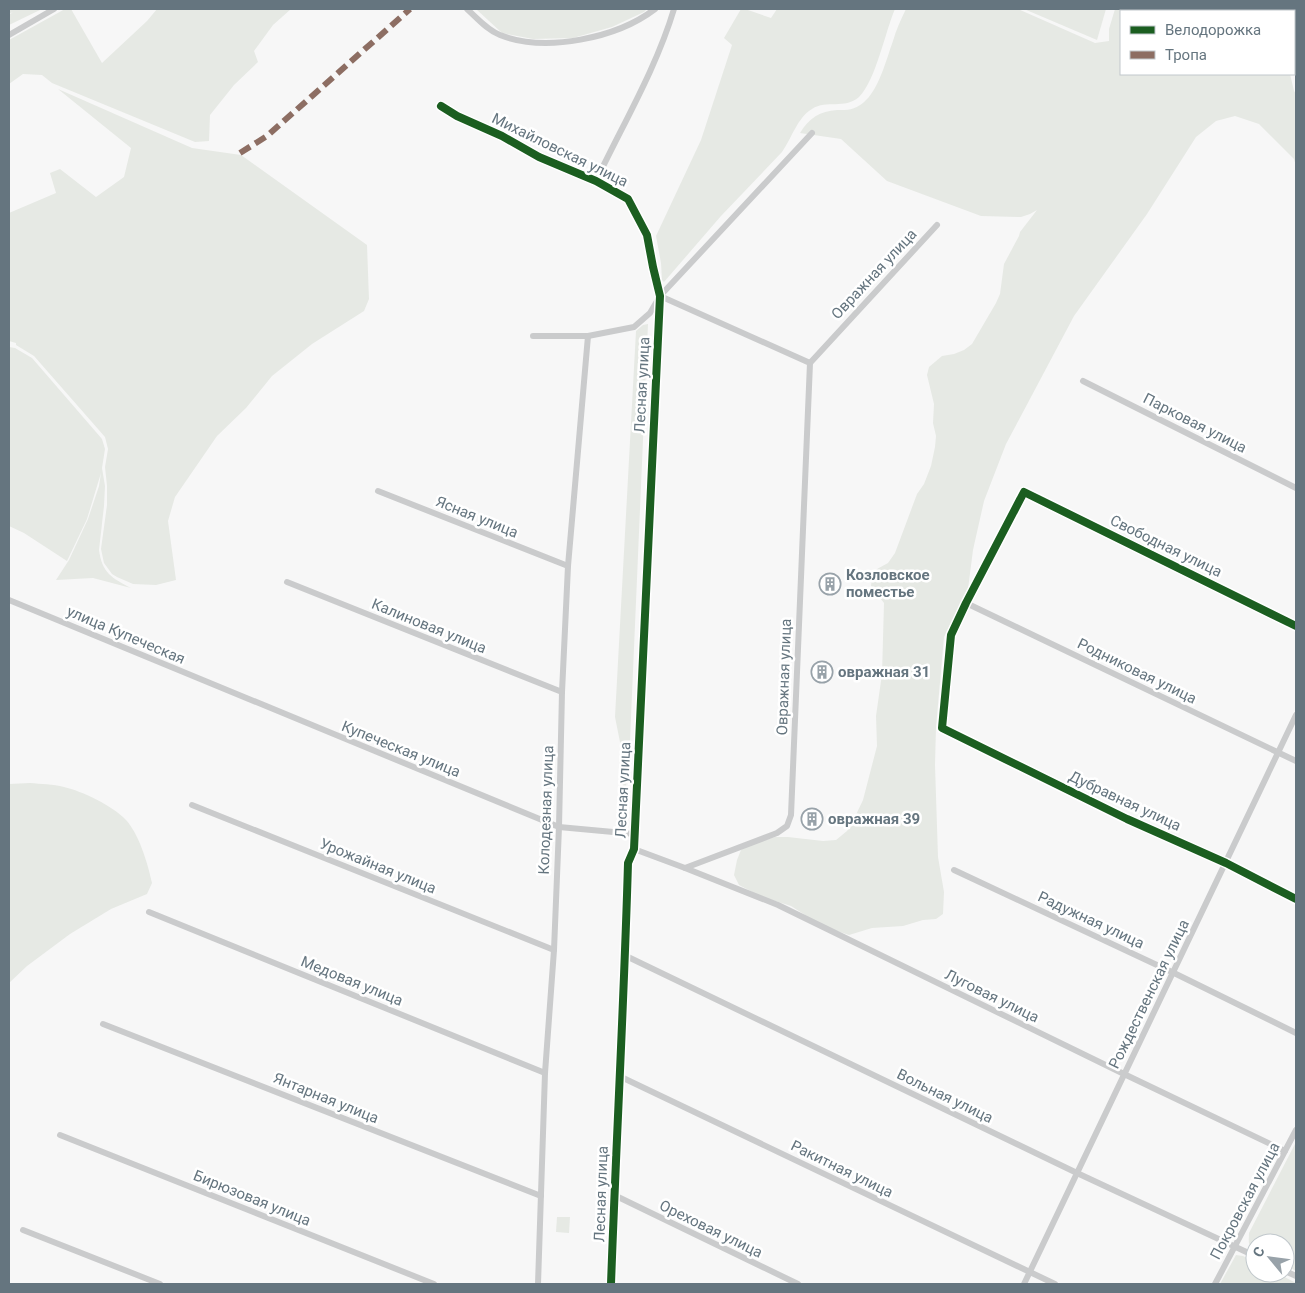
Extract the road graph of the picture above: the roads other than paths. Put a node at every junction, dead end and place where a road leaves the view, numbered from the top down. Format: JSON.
{"nodes":[{"id":1,"x":54,"y":9,"type":"edge"},
{"id":2,"x":468,"y":9,"type":"edge"},
{"id":3,"x":655,"y":9,"type":"edge"},
{"id":4,"x":674,"y":9,"type":"edge"},
{"id":5,"x":9,"y":35,"type":"edge"},
{"id":6,"x":441,"y":106,"type":"dead end"},
{"id":7,"x":812,"y":132,"type":"dead end"},
{"id":8,"x":596,"y":181,"type":"junction"},
{"id":9,"x":937,"y":225,"type":"dead end"},
{"id":10,"x":660,"y":296,"type":"junction"},
{"id":11,"x":533,"y":336,"type":"dead end"},
{"id":12,"x":588,"y":336,"type":"junction"},
{"id":13,"x":810,"y":363,"type":"junction"},
{"id":14,"x":1083,"y":380,"type":"dead end"},
{"id":15,"x":1296,"y":488,"type":"edge"},
{"id":16,"x":378,"y":491,"type":"dead end"},
{"id":17,"x":568,"y":566,"type":"junction"},
{"id":18,"x":288,"y":582,"type":"dead end"},
{"id":19,"x":9,"y":600,"type":"edge"},
{"id":20,"x":966,"y":603,"type":"junction"},
{"id":21,"x":1296,"y":626,"type":"edge"},
{"id":22,"x":562,"y":692,"type":"junction"},
{"id":23,"x":234,"y":693,"type":"joint"},
{"id":24,"x":1296,"y":715,"type":"edge"},
{"id":25,"x":1278,"y":752,"type":"junction"},
{"id":26,"x":1296,"y":761,"type":"edge"},
{"id":27,"x":192,"y":805,"type":"dead end"},
{"id":28,"x":559,"y":827,"type":"junction"},
{"id":29,"x":635,"y":834,"type":"junction"},
{"id":30,"x":634,"y":849,"type":"junction"},
{"id":31,"x":1226,"y":863,"type":"junction"},
{"id":32,"x":685,"y":868,"type":"junction"},
{"id":33,"x":954,"y":870,"type":"dead end"},
{"id":34,"x":1296,"y":899,"type":"edge"},
{"id":35,"x":149,"y":912,"type":"dead end"},
{"id":36,"x":554,"y":950,"type":"junction"},
{"id":37,"x":626,"y":956,"type":"junction"},
{"id":38,"x":1174,"y":973,"type":"junction"},
{"id":39,"x":103,"y":1024,"type":"dead end"},
{"id":40,"x":1296,"y":1033,"type":"edge"},
{"id":41,"x":545,"y":1073,"type":"junction"},
{"id":42,"x":1124,"y":1074,"type":"junction"},
{"id":43,"x":619,"y":1076,"type":"junction"},
{"id":44,"x":1296,"y":1130,"type":"edge"},
{"id":45,"x":60,"y":1135,"type":"dead end"},
{"id":46,"x":1285,"y":1151,"type":"junction"},
{"id":47,"x":1077,"y":1174,"type":"junction"},
{"id":48,"x":614,"y":1195,"type":"junction"},
{"id":49,"x":541,"y":1196,"type":"junction"},
{"id":50,"x":23,"y":1230,"type":"dead end"},
{"id":51,"x":1236,"y":1247,"type":"junction"},
{"id":52,"x":1245,"y":1251,"type":"edge"},
{"id":53,"x":1030,"y":1273,"type":"junction"},
{"id":54,"x":160,"y":1284,"type":"edge"},
{"id":55,"x":434,"y":1284,"type":"edge"},
{"id":56,"x":538,"y":1284,"type":"edge"},
{"id":57,"x":611,"y":1284,"type":"edge"},
{"id":58,"x":798,"y":1284,"type":"edge"},
{"id":59,"x":1024,"y":1284,"type":"edge"},
{"id":60,"x":1055,"y":1284,"type":"edge"},
{"id":61,"x":1215,"y":1284,"type":"edge"}],
"edges":[{"from":1,"to":5,"type":"street"},
{"from":2,"to":3,"type":"street"},
{"from":4,"to":8,"type":"street","name":"Михайловская улица"},
{"from":6,"to":8,"type":"street","name":"Михайловская улица"},
{"from":7,"to":10,"type":"street"},
{"from":8,"to":10,"type":"street","name":"Михайловская улица"},
{"from":9,"to":13,"type":"street","name":"Овражная улица"},
{"from":10,"to":12,"type":"street"},
{"from":10,"to":13,"type":"street"},
{"from":10,"to":29,"type":"street","name":"Лесная улица"},
{"from":11,"to":12,"type":"street"},
{"from":12,"to":17,"type":"street","name":"Колодезная улица"},
{"from":13,"to":32,"type":"street","name":"Овражная улица"},
{"from":14,"to":15,"type":"street","name":"Парковая улица"},
{"from":16,"to":17,"type":"street","name":"Ясная улица"},
{"from":17,"to":22,"type":"street","name":"Колодезная улица"},
{"from":18,"to":22,"type":"street","name":"Калиновая улица"},
{"from":19,"to":23,"type":"street","name":"улица Купеческая"},
{"from":20,"to":21,"type":"street","name":"Свободная улица"},
{"from":20,"to":25,"type":"street","name":"Родниковая улица"},
{"from":20,"to":31,"type":"street","name":"Дубравная улица"},
{"from":22,"to":28,"type":"street","name":"Колодезная улица"},
{"from":23,"to":28,"type":"street","name":"Купеческая улица"},
{"from":24,"to":25,"type":"street","name":"Рождественская улица"},
{"from":25,"to":26,"type":"street","name":"Родниковая улица"},
{"from":25,"to":31,"type":"street","name":"Рождественская улица"},
{"from":27,"to":36,"type":"street","name":"Урожайная улица"},
{"from":28,"to":29,"type":"street","name":"Купеческая улица"},
{"from":28,"to":36,"type":"street","name":"Колодезная улица"},
{"from":29,"to":30,"type":"street","name":"Лесная улица"},
{"from":30,"to":32,"type":"street"},
{"from":30,"to":37,"type":"street","name":"Лесная улица"},
{"from":31,"to":34,"type":"street","name":"Дубравная улица"},
{"from":31,"to":38,"type":"street","name":"Рождественская улица"},
{"from":32,"to":42,"type":"street","name":"Луговая улица"},
{"from":33,"to":38,"type":"street","name":"Радужная улица"},
{"from":35,"to":41,"type":"street","name":"Медовая улица"},
{"from":36,"to":41,"type":"street","name":"Колодезная улица"},
{"from":37,"to":43,"type":"street","name":"Лесная улица"},
{"from":37,"to":47,"type":"street","name":"Вольная улица"},
{"from":38,"to":40,"type":"street","name":"Радужная улица"},
{"from":38,"to":42,"type":"street","name":"Рождественская улица"},
{"from":39,"to":49,"type":"street","name":"Янтарная улица"},
{"from":41,"to":49,"type":"street","name":"Колодезная улица"},
{"from":42,"to":46,"type":"street","name":"Луговая улица"},
{"from":42,"to":47,"type":"street","name":"Рождественская улица"},
{"from":43,"to":48,"type":"street","name":"Лесная улица"},
{"from":43,"to":53,"type":"street","name":"Ракитная улица"},
{"from":44,"to":46,"type":"street","name":"Покровская улица"},
{"from":45,"to":55,"type":"street","name":"Бирюзовая улица"},
{"from":46,"to":51,"type":"street","name":"Покровская улица"},
{"from":47,"to":51,"type":"street","name":"Вольная улица"},
{"from":47,"to":53,"type":"street","name":"Рождественская улица"},
{"from":48,"to":57,"type":"street","name":"Лесная улица"},
{"from":48,"to":58,"type":"street","name":"Ореховая улица"},
{"from":49,"to":56,"type":"street","name":"Колодезная улица"},
{"from":50,"to":54,"type":"street"},
{"from":51,"to":52,"type":"street","name":"Вольная улица"},
{"from":51,"to":61,"type":"street","name":"Покровская улица"},
{"from":53,"to":59,"type":"street","name":"Рождественская улица"},
{"from":53,"to":60,"type":"street","name":"Ракитная улица"}]}
